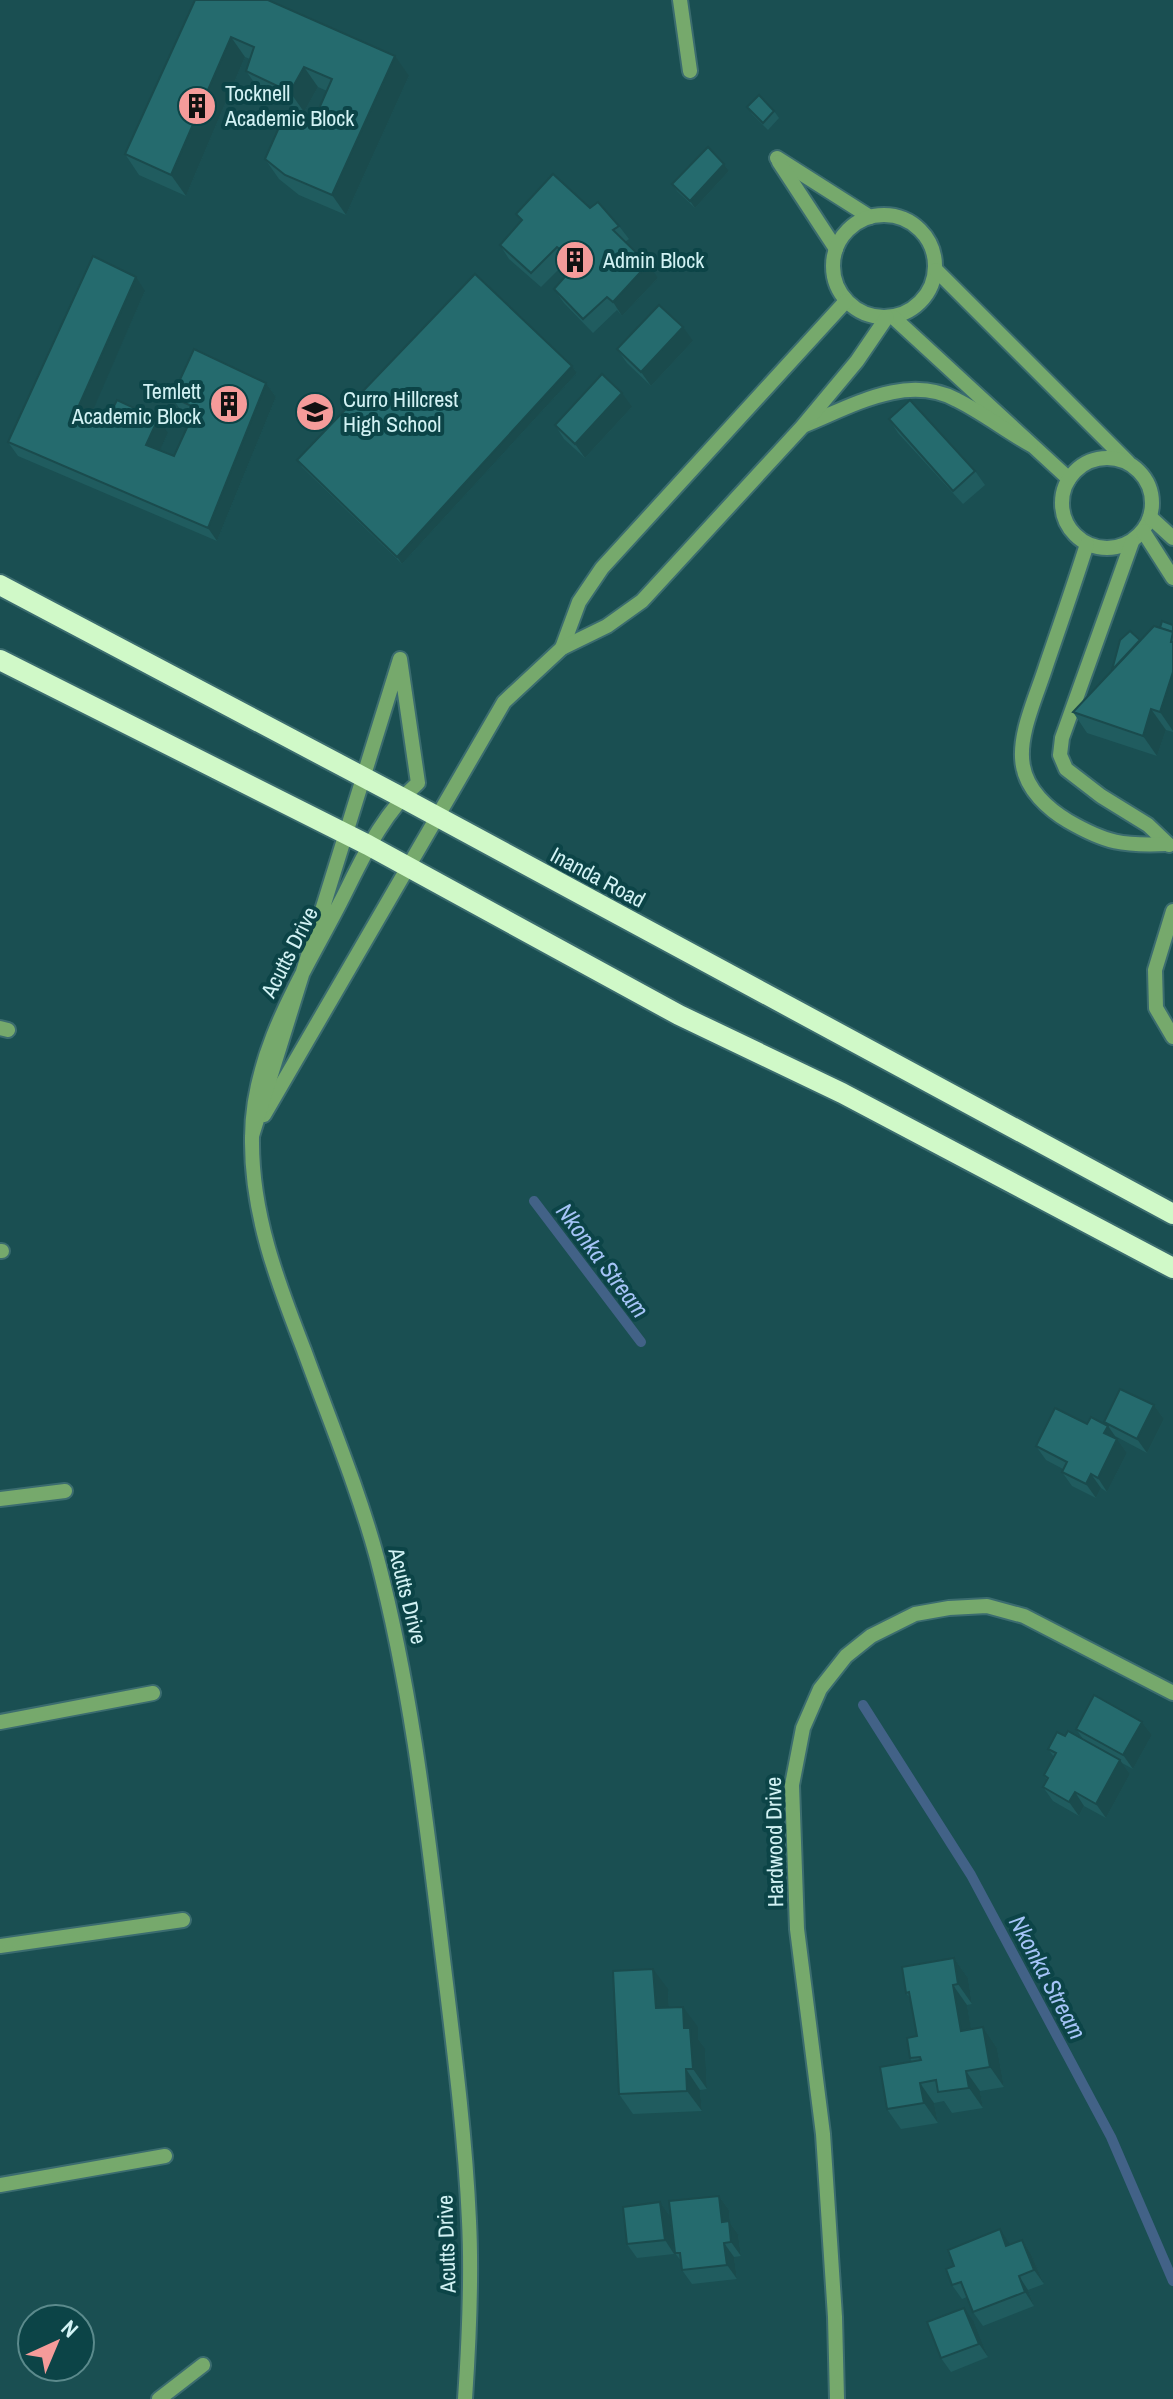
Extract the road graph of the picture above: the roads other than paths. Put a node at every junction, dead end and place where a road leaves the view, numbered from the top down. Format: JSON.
{"nodes":[{"id":1,"x":680,"y":0,"type":"edge"},
{"id":2,"x":690,"y":71,"type":"dead end"},
{"id":3,"x":870,"y":217,"type":"junction"},
{"id":4,"x":836,"y":249,"type":"junction"},
{"id":5,"x":936,"y":270,"type":"junction"},
{"id":6,"x":846,"y":301,"type":"junction"},
{"id":7,"x":890,"y":317,"type":"junction"},
{"id":8,"x":802,"y":427,"type":"junction"},
{"id":9,"x":1031,"y":445,"type":"junction"},
{"id":10,"x":1130,"y":464,"type":"junction"},
{"id":11,"x":1069,"y":479,"type":"junction"},
{"id":12,"x":1147,"y":524,"type":"junction"},
{"id":13,"x":1173,"y":538,"type":"edge"},
{"id":14,"x":1132,"y":542,"type":"junction"},
{"id":15,"x":1087,"y":544,"type":"junction"},
{"id":16,"x":1173,"y":578,"type":"edge"},
{"id":17,"x":0,"y":585,"type":"edge"},
{"id":18,"x":562,"y":648,"type":"junction"},
{"id":19,"x":0,"y":660,"type":"edge"},
{"id":20,"x":401,"y":797,"type":"junction"},
{"id":21,"x":368,"y":845,"type":"junction"},
{"id":22,"x":1170,"y":846,"type":"edge"},
{"id":23,"x":1173,"y":911,"type":"edge"},
{"id":24,"x":1173,"y":1037,"type":"edge"},
{"id":25,"x":252,"y":1136,"type":"junction"},
{"id":26,"x":1173,"y":1214,"type":"edge"},
{"id":27,"x":1173,"y":1268,"type":"edge"},
{"id":28,"x":65,"y":1491,"type":"dead end"},
{"id":29,"x":0,"y":1499,"type":"edge"},
{"id":30,"x":153,"y":1693,"type":"dead end"},
{"id":31,"x":1173,"y":1693,"type":"edge"},
{"id":32,"x":0,"y":1722,"type":"edge"},
{"id":33,"x":183,"y":1920,"type":"dead end"},
{"id":34,"x":0,"y":1946,"type":"edge"},
{"id":35,"x":165,"y":2156,"type":"dead end"},
{"id":36,"x":0,"y":2185,"type":"edge"},
{"id":37,"x":203,"y":2365,"type":"dead end"},
{"id":38,"x":159,"y":2399,"type":"edge"},
{"id":39,"x":465,"y":2399,"type":"edge"},
{"id":40,"x":837,"y":2399,"type":"edge"}],
"edges":[{"from":1,"to":2,"type":"street"},
{"from":3,"to":4,"type":"street"},
{"from":3,"to":4,"type":"street"},
{"from":3,"to":5,"type":"street"},
{"from":4,"to":6,"type":"street"},
{"from":5,"to":7,"type":"street"},
{"from":5,"to":10,"type":"street"},
{"from":6,"to":7,"type":"street"},
{"from":6,"to":18,"type":"street"},
{"from":7,"to":8,"type":"street"},
{"from":7,"to":9,"type":"street"},
{"from":8,"to":9,"type":"street"},
{"from":8,"to":18,"type":"street"},
{"from":9,"to":11,"type":"street"},
{"from":10,"to":11,"type":"street"},
{"from":10,"to":12,"type":"street"},
{"from":11,"to":15,"type":"street"},
{"from":12,"to":13,"type":"street"},
{"from":12,"to":14,"type":"street"},
{"from":12,"to":16,"type":"street"},
{"from":14,"to":15,"type":"street"},
{"from":14,"to":22,"type":"street"},
{"from":15,"to":22,"type":"street"},
{"from":17,"to":20,"type":"main road","name":"Inanda Road"},
{"from":18,"to":25,"type":"street"},
{"from":19,"to":21,"type":"main road"},
{"from":20,"to":21,"type":"street","name":"Acutts Drive"},
{"from":20,"to":25,"type":"street","name":"Acutts Drive"},
{"from":20,"to":26,"type":"main road","name":"Inanda Road"},
{"from":21,"to":25,"type":"street","name":"Acutts Drive"},
{"from":21,"to":27,"type":"main road"},
{"from":23,"to":24,"type":"street"},
{"from":25,"to":39,"type":"street","name":"Acutts Drive"},
{"from":28,"to":29,"type":"street"},
{"from":30,"to":32,"type":"street"},
{"from":31,"to":40,"type":"street","name":"Hardwood Drive"},
{"from":33,"to":34,"type":"street"},
{"from":35,"to":36,"type":"street"},
{"from":37,"to":38,"type":"street"}]}
